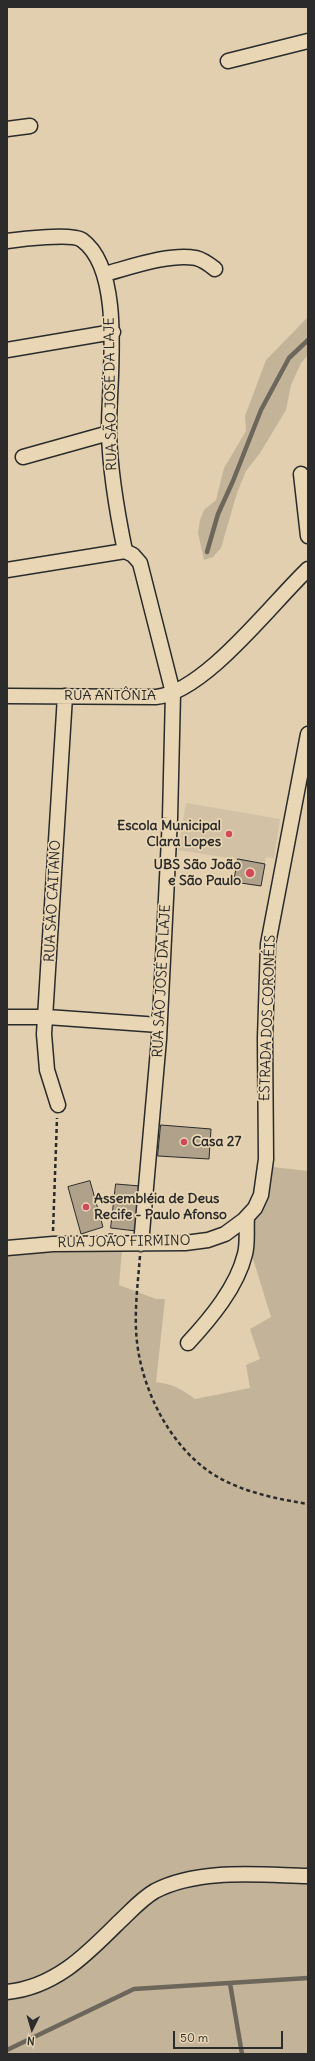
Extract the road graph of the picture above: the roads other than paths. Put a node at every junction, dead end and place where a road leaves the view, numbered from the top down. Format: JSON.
{"nodes":[{"id":1,"x":308,"y":41,"type":"edge"},
{"id":2,"x":228,"y":61,"type":"dead end"},
{"id":3,"x":30,"y":126,"type":"dead end"},
{"id":4,"x":7,"y":129,"type":"edge"},
{"id":5,"x":7,"y":241,"type":"edge"},
{"id":6,"x":215,"y":269,"type":"dead end"},
{"id":7,"x":105,"y":274,"type":"junction"},
{"id":8,"x":112,"y":332,"type":"junction"},
{"id":9,"x":7,"y":350,"type":"edge"},
{"id":10,"x":109,"y":433,"type":"junction"},
{"id":11,"x":23,"y":458,"type":"dead end"},
{"id":12,"x":301,"y":474,"type":"dead end"},
{"id":13,"x":308,"y":536,"type":"edge"},
{"id":14,"x":125,"y":550,"type":"junction"},
{"id":15,"x":308,"y":569,"type":"edge"},
{"id":16,"x":7,"y":570,"type":"edge"},
{"id":17,"x":173,"y":693,"type":"junction"},
{"id":18,"x":7,"y":696,"type":"edge"},
{"id":19,"x":65,"y":696,"type":"junction"},
{"id":20,"x":308,"y":734,"type":"edge"},
{"id":21,"x":7,"y":1017,"type":"edge"},
{"id":22,"x":46,"y":1017,"type":"junction"},
{"id":23,"x":159,"y":1025,"type":"junction"},
{"id":24,"x":58,"y":1105,"type":"road end"},
{"id":25,"x":251,"y":1212,"type":"junction"},
{"id":26,"x":141,"y":1244,"type":"junction"},
{"id":27,"x":7,"y":1248,"type":"edge"},
{"id":28,"x":188,"y":1343,"type":"dead end"},
{"id":29,"x":308,"y":1876,"type":"edge"},
{"id":30,"x":7,"y":1992,"type":"edge"}],
"edges":[{"from":1,"to":2,"type":"street"},
{"from":3,"to":4,"type":"street"},
{"from":5,"to":7,"type":"street","name":"RUA SÃO JOSÉ DA LAJE"},
{"from":6,"to":7,"type":"street"},
{"from":7,"to":8,"type":"street","name":"RUA SÃO JOSÉ DA LAJE"},
{"from":8,"to":9,"type":"street"},
{"from":8,"to":10,"type":"street","name":"RUA SÃO JOSÉ DA LAJE"},
{"from":10,"to":11,"type":"street"},
{"from":10,"to":14,"type":"street","name":"RUA SÃO JOSÉ DA LAJE"},
{"from":12,"to":13,"type":"street"},
{"from":14,"to":16,"type":"street"},
{"from":14,"to":17,"type":"street","name":"RUA SÃO JOSÉ DA LAJE"},
{"from":15,"to":17,"type":"street","name":"RUA ANTÔNIA"},
{"from":17,"to":19,"type":"street","name":"RUA ANTÔNIA"},
{"from":17,"to":23,"type":"street","name":"RUA SÃO JOSÉ DA LAJE"},
{"from":18,"to":19,"type":"street","name":"RUA ANTÔNIA"},
{"from":19,"to":22,"type":"street","name":"RUA SÃO CAITANO"},
{"from":20,"to":25,"type":"street","name":"ESTRADA DOS CORONÉIS"},
{"from":21,"to":22,"type":"street"},
{"from":22,"to":23,"type":"street"},
{"from":22,"to":24,"type":"street","name":"RUA SÃO CAITANO"},
{"from":23,"to":26,"type":"street","name":"RUA SÃO JOSÉ DA LAJE"},
{"from":25,"to":26,"type":"street","name":"RUA JOÃO FIRMINO"},
{"from":25,"to":28,"type":"street"},
{"from":26,"to":27,"type":"street","name":"RUA JOÃO FIRMINO"},
{"from":29,"to":30,"type":"street"}]}
